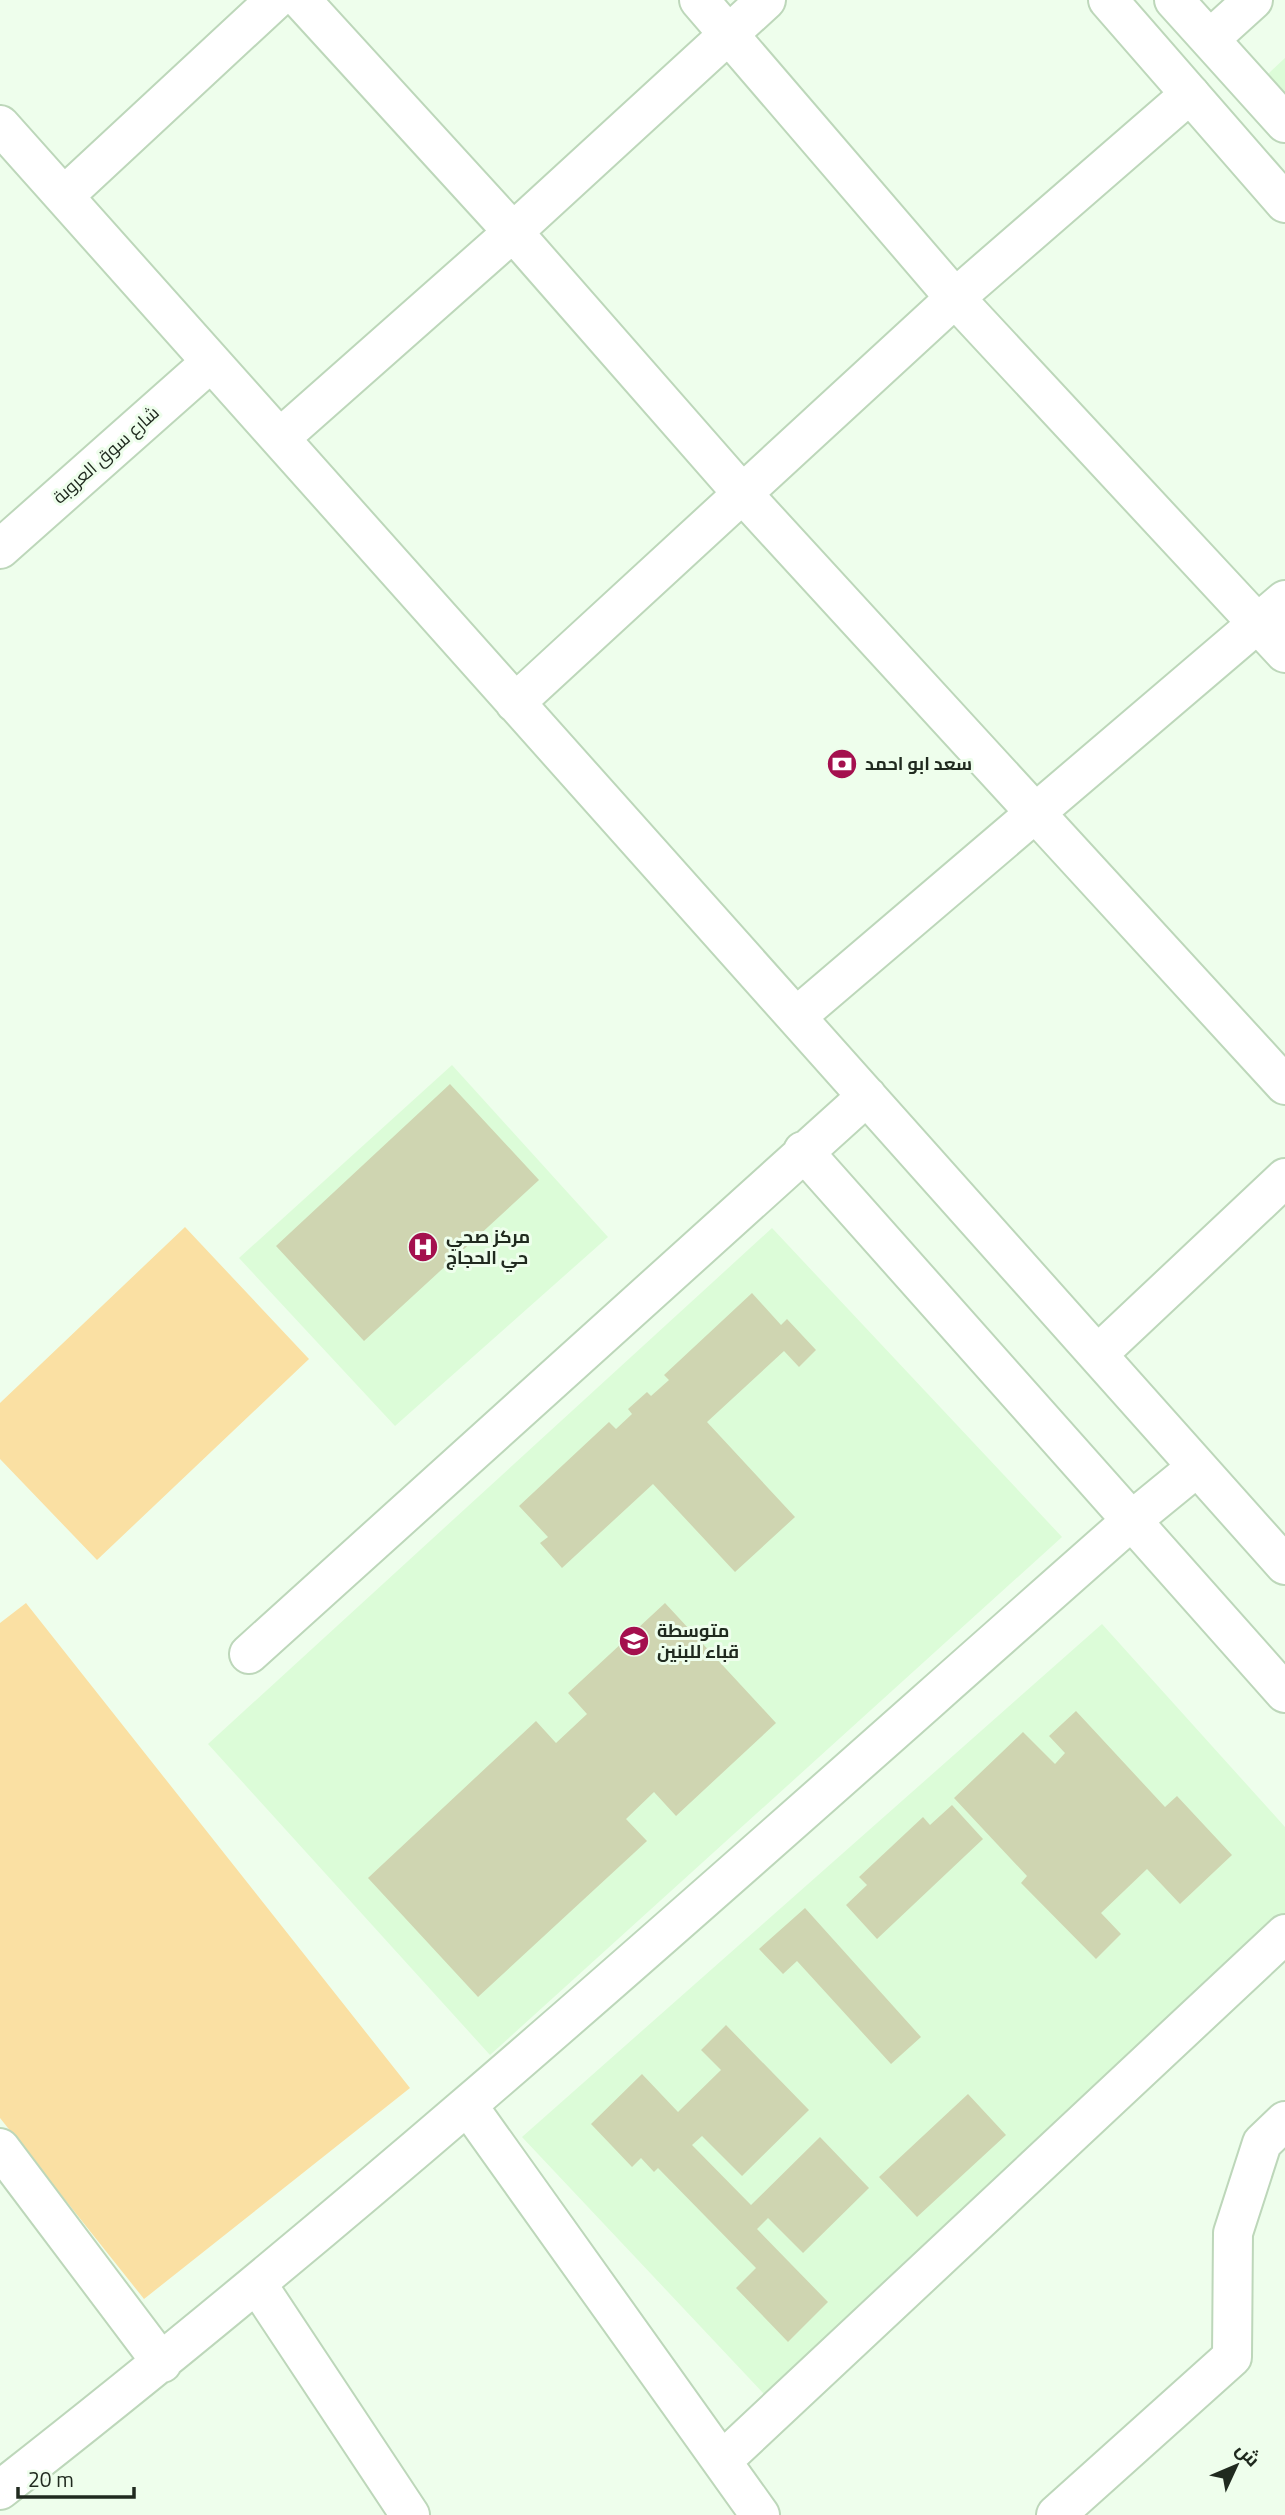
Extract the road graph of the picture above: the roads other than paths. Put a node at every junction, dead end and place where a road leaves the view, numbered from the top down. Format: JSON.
{"nodes":[{"id":1,"x":275,"y":0,"type":"edge"},
{"id":2,"x":301,"y":0,"type":"edge"},
{"id":3,"x":699,"y":0,"type":"edge"},
{"id":4,"x":766,"y":0,"type":"edge"},
{"id":5,"x":1108,"y":0,"type":"edge"},
{"id":6,"x":1174,"y":0,"type":"edge"},
{"id":7,"x":1253,"y":0,"type":"edge"},
{"id":8,"x":729,"y":34,"type":"junction"},
{"id":9,"x":1210,"y":39,"type":"junction"},
{"id":10,"x":1190,"y":94,"type":"junction"},
{"id":11,"x":1285,"y":123,"type":"edge"},
{"id":12,"x":0,"y":125,"type":"edge"},
{"id":13,"x":64,"y":196,"type":"junction"},
{"id":14,"x":1285,"y":203,"type":"edge"},
{"id":15,"x":513,"y":232,"type":"junction"},
{"id":16,"x":955,"y":298,"type":"junction"},
{"id":17,"x":211,"y":362,"type":"junction"},
{"id":18,"x":280,"y":438,"type":"junction"},
{"id":19,"x":741,"y":492,"type":"junction"},
{"id":20,"x":0,"y":549,"type":"edge"},
{"id":21,"x":1272,"y":612,"type":"edge"},
{"id":22,"x":1285,"y":653,"type":"edge"},
{"id":23,"x":515,"y":703,"type":"junction"},
{"id":24,"x":1036,"y":811,"type":"junction"},
{"id":25,"x":796,"y":1017,"type":"junction"},
{"id":26,"x":1285,"y":1085,"type":"edge"},
{"id":27,"x":867,"y":1096,"type":"junction"},
{"id":28,"x":803,"y":1152,"type":"junction"},
{"id":29,"x":1285,"y":1178,"type":"edge"},
{"id":30,"x":1098,"y":1354,"type":"junction"},
{"id":31,"x":1197,"y":1466,"type":"junction"},
{"id":32,"x":1131,"y":1521,"type":"junction"},
{"id":33,"x":1285,"y":1564,"type":"edge"},
{"id":34,"x":249,"y":1654,"type":"dead end"},
{"id":35,"x":1285,"y":1693,"type":"edge"},
{"id":36,"x":1285,"y":1934,"type":"edge"},
{"id":37,"x":468,"y":2106,"type":"junction"},
{"id":38,"x":1285,"y":2122,"type":"edge"},
{"id":39,"x":0,"y":2148,"type":"edge"},
{"id":40,"x":257,"y":2284,"type":"junction"},
{"id":41,"x":162,"y":2363,"type":"junction"},
{"id":42,"x":722,"y":2461,"type":"junction"},
{"id":43,"x":0,"y":2490,"type":"edge"},
{"id":44,"x":410,"y":2515,"type":"edge"},
{"id":45,"x":760,"y":2515,"type":"edge"},
{"id":46,"x":1056,"y":2515,"type":"edge"}],
"edges":[{"from":1,"to":13,"type":"street"},
{"from":2,"to":15,"type":"street"},
{"from":3,"to":8,"type":"street"},
{"from":4,"to":8,"type":"street"},
{"from":5,"to":10,"type":"street"},
{"from":6,"to":9,"type":"street"},
{"from":7,"to":9,"type":"street"},
{"from":8,"to":15,"type":"street"},
{"from":8,"to":16,"type":"street"},
{"from":9,"to":11,"type":"street"},
{"from":10,"to":14,"type":"street"},
{"from":10,"to":16,"type":"street"},
{"from":12,"to":13,"type":"street"},
{"from":13,"to":17,"type":"street"},
{"from":15,"to":18,"type":"street"},
{"from":15,"to":19,"type":"street"},
{"from":16,"to":19,"type":"street"},
{"from":16,"to":21,"type":"street"},
{"from":17,"to":18,"type":"street"},
{"from":17,"to":20,"type":"street","name":"شارع سوق العروبة"},
{"from":18,"to":23,"type":"street"},
{"from":19,"to":23,"type":"street"},
{"from":19,"to":24,"type":"street"},
{"from":21,"to":22,"type":"street"},
{"from":21,"to":24,"type":"street"},
{"from":23,"to":25,"type":"street"},
{"from":24,"to":25,"type":"street"},
{"from":24,"to":26,"type":"street"},
{"from":25,"to":27,"type":"street"},
{"from":27,"to":28,"type":"street"},
{"from":27,"to":30,"type":"street"},
{"from":28,"to":32,"type":"street"},
{"from":28,"to":34,"type":"street"},
{"from":29,"to":30,"type":"street"},
{"from":30,"to":31,"type":"street"},
{"from":31,"to":32,"type":"street"},
{"from":31,"to":33,"type":"street"},
{"from":32,"to":35,"type":"street"},
{"from":32,"to":37,"type":"street"},
{"from":36,"to":42,"type":"street"},
{"from":37,"to":40,"type":"street"},
{"from":37,"to":42,"type":"street"},
{"from":38,"to":46,"type":"street"},
{"from":39,"to":41,"type":"street"},
{"from":40,"to":41,"type":"street"},
{"from":40,"to":44,"type":"street"},
{"from":41,"to":43,"type":"street"},
{"from":42,"to":45,"type":"street"}]}
